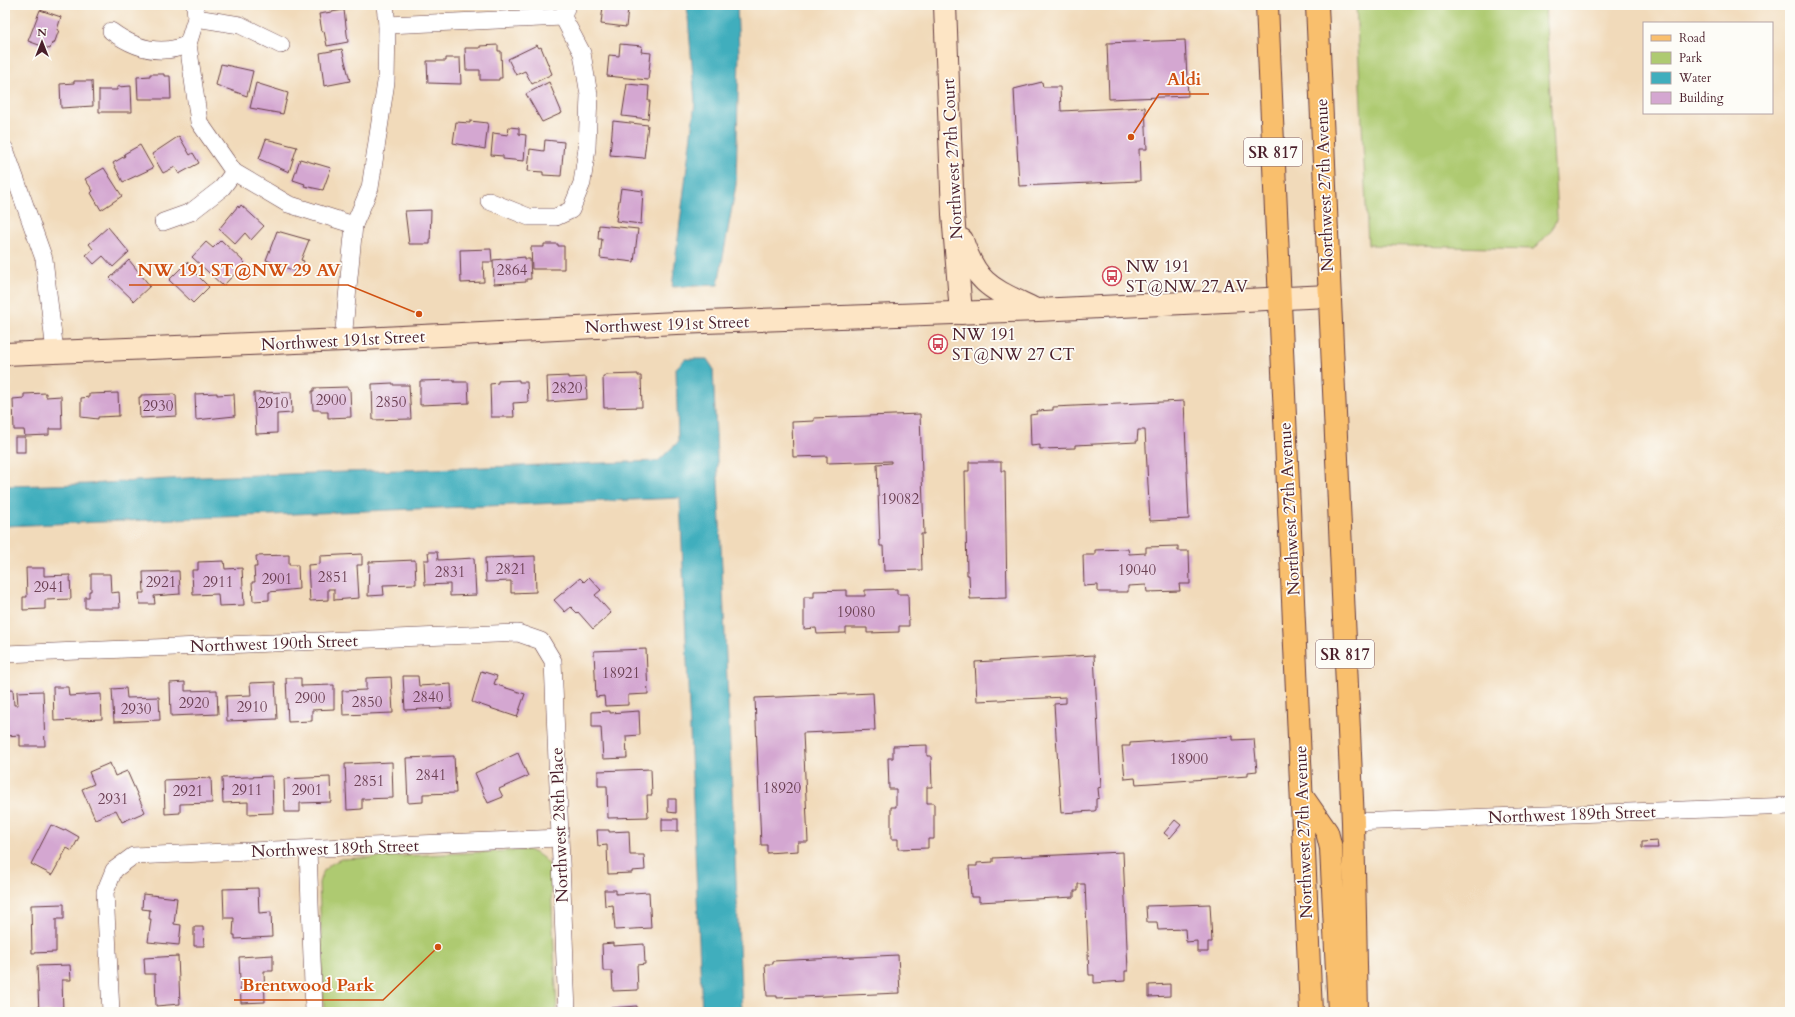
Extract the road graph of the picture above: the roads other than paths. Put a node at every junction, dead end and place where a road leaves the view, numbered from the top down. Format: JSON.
{"nodes":[{"id":1,"x":385,"y":5,"type":"edge"},
{"id":2,"x":945,"y":5,"type":"edge"},
{"id":3,"x":1267,"y":5,"type":"edge"},
{"id":4,"x":1316,"y":5,"type":"edge"},
{"id":5,"x":565,"y":11,"type":"edge"},
{"id":6,"x":196,"y":12,"type":"edge"},
{"id":7,"x":388,"y":25,"type":"junction"},
{"id":8,"x":111,"y":31,"type":"dead end"},
{"id":9,"x":188,"y":44,"type":"junction"},
{"id":10,"x":281,"y":45,"type":"dead end"},
{"id":11,"x":5,"y":149,"type":"edge"},
{"id":12,"x":234,"y":172,"type":"junction"},
{"id":13,"x":489,"y":201,"type":"dead end"},
{"id":14,"x":953,"y":214,"type":"junction"},
{"id":15,"x":164,"y":222,"type":"dead end"},
{"id":16,"x":354,"y":225,"type":"junction"},
{"id":17,"x":1329,"y":296,"type":"junction"},
{"id":18,"x":1279,"y":299,"type":"junction"},
{"id":19,"x":1038,"y":310,"type":"junction"},
{"id":20,"x":961,"y":313,"type":"junction"},
{"id":21,"x":343,"y":340,"type":"junction"},
{"id":22,"x":55,"y":352,"type":"junction"},
{"id":23,"x":5,"y":354,"type":"edge"},
{"id":24,"x":541,"y":641,"type":"joint"},
{"id":25,"x":5,"y":654,"type":"edge"},
{"id":26,"x":1302,"y":796,"type":"junction"},
{"id":27,"x":1790,"y":806,"type":"edge"},
{"id":28,"x":1353,"y":822,"type":"junction"},
{"id":29,"x":560,"y":838,"type":"junction"},
{"id":30,"x":308,"y":850,"type":"junction"},
{"id":31,"x":111,"y":1012,"type":"edge"},
{"id":32,"x":314,"y":1012,"type":"edge"},
{"id":33,"x":567,"y":1012,"type":"edge"},
{"id":34,"x":1311,"y":1012,"type":"edge"},
{"id":35,"x":1339,"y":1012,"type":"edge"},
{"id":36,"x":1356,"y":1012,"type":"edge"}],
"edges":[{"from":1,"to":7,"type":"street"},
{"from":2,"to":14,"type":"street","name":"Northwest 27th Court"},
{"from":3,"to":18,"type":"main road","name":"Northwest 27th Avenue","number":"SR 817"},
{"from":4,"to":17,"type":"main road","name":"Northwest 27th Avenue","number":"SR 817"},
{"from":5,"to":7,"type":"street"},
{"from":5,"to":13,"type":"street"},
{"from":6,"to":9,"type":"street"},
{"from":6,"to":10,"type":"street"},
{"from":7,"to":16,"type":"street"},
{"from":8,"to":9,"type":"street"},
{"from":9,"to":12,"type":"street"},
{"from":11,"to":22,"type":"street"},
{"from":12,"to":15,"type":"street"},
{"from":12,"to":16,"type":"street"},
{"from":14,"to":19,"type":"street"},
{"from":14,"to":20,"type":"street","name":"Northwest 27th Court"},
{"from":16,"to":21,"type":"street"},
{"from":17,"to":18,"type":"street","name":"Northwest 191st Street"},
{"from":17,"to":28,"type":"main road","name":"Northwest 27th Avenue","number":"SR 817"},
{"from":18,"to":19,"type":"street","name":"Northwest 191st Street"},
{"from":18,"to":26,"type":"main road","name":"Northwest 27th Avenue","number":"SR 817"},
{"from":19,"to":20,"type":"street","name":"Northwest 191st Street"},
{"from":20,"to":21,"type":"street","name":"Northwest 191st Street"},
{"from":21,"to":22,"type":"street","name":"Northwest 191st Street"},
{"from":22,"to":23,"type":"street","name":"Northwest 191st Street"},
{"from":24,"to":25,"type":"street","name":"Northwest 190th Street"},
{"from":24,"to":29,"type":"street","name":"Northwest 28th Place"},
{"from":26,"to":34,"type":"main road","name":"Northwest 27th Avenue","number":"SR 817"},
{"from":26,"to":35,"type":"main road"},
{"from":27,"to":28,"type":"street","name":"Northwest 189th Street"},
{"from":28,"to":36,"type":"main road","name":"Northwest 27th Avenue","number":"SR 817"},
{"from":29,"to":30,"type":"street","name":"Northwest 189th Street"},
{"from":29,"to":33,"type":"street","name":"Northwest 28th Place"},
{"from":30,"to":31,"type":"street","name":"Northwest 189th Street"},
{"from":30,"to":32,"type":"street"}]}
